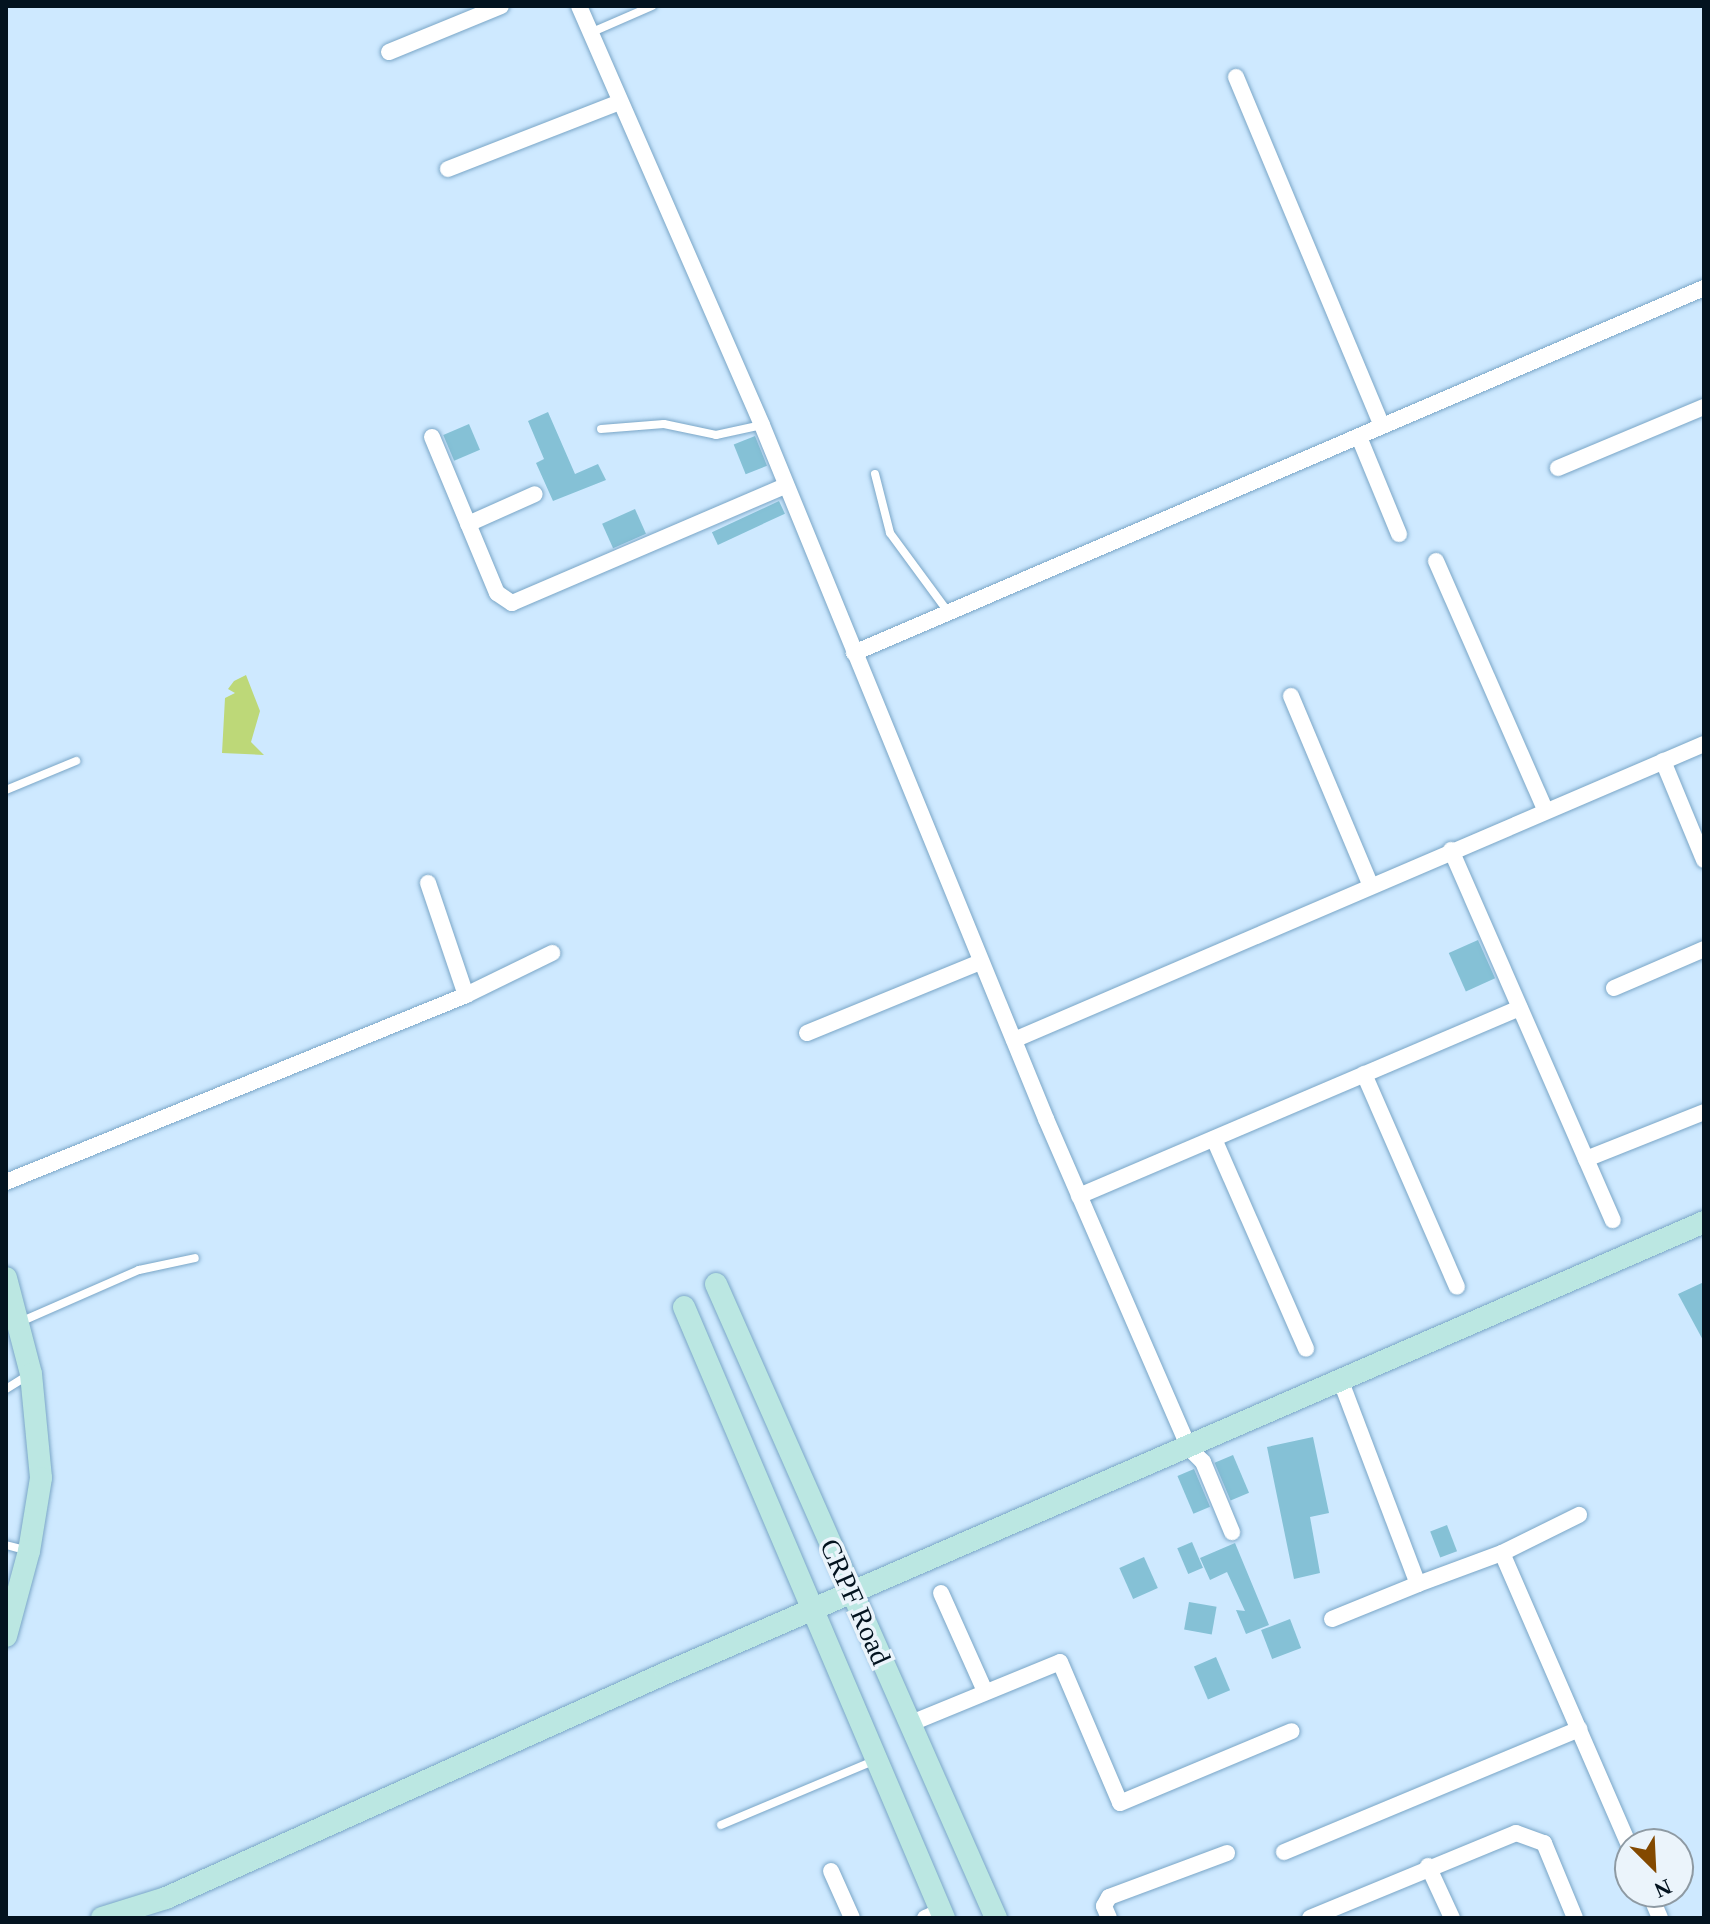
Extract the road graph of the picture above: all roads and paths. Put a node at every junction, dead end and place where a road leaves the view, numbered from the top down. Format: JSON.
{"nodes":[{"id":1,"x":501,"y":6,"type":"edge"},
{"id":2,"x":579,"y":6,"type":"edge"},
{"id":3,"x":652,"y":6,"type":"edge"},
{"id":4,"x":590,"y":33,"type":"junction"},
{"id":5,"x":389,"y":52,"type":"dead end"},
{"id":6,"x":1236,"y":77,"type":"dead end"},
{"id":7,"x":617,"y":103,"type":"junction"},
{"id":8,"x":448,"y":169,"type":"dead end"},
{"id":9,"x":1704,"y":288,"type":"edge"},
{"id":10,"x":1704,"y":407,"type":"edge"},
{"id":11,"x":762,"y":425,"type":"junction"},
{"id":12,"x":1382,"y":426,"type":"junction"},
{"id":13,"x":601,"y":429,"type":"dead end"},
{"id":14,"x":432,"y":437,"type":"dead end"},
{"id":15,"x":1359,"y":437,"type":"junction"},
{"id":16,"x":1558,"y":468,"type":"dead end"},
{"id":17,"x":875,"y":474,"type":"dead end"},
{"id":18,"x":785,"y":486,"type":"junction"},
{"id":19,"x":535,"y":494,"type":"dead end"},
{"id":20,"x":468,"y":524,"type":"junction"},
{"id":21,"x":1399,"y":534,"type":"dead end"},
{"id":22,"x":1436,"y":561,"type":"dead end"},
{"id":23,"x":949,"y":612,"type":"junction"},
{"id":24,"x":854,"y":653,"type":"junction"},
{"id":25,"x":1291,"y":696,"type":"dead end"},
{"id":26,"x":1704,"y":744,"type":"edge"},
{"id":27,"x":76,"y":761,"type":"dead end"},
{"id":28,"x":1663,"y":761,"type":"junction"},
{"id":29,"x":6,"y":790,"type":"edge"},
{"id":30,"x":1546,"y":811,"type":"junction"},
{"id":31,"x":1451,"y":850,"type":"junction"},
{"id":32,"x":1704,"y":860,"type":"edge"},
{"id":33,"x":428,"y":883,"type":"dead end"},
{"id":34,"x":1370,"y":884,"type":"junction"},
{"id":35,"x":1704,"y":949,"type":"edge"},
{"id":36,"x":552,"y":953,"type":"dead end"},
{"id":37,"x":980,"y":962,"type":"junction"},
{"id":38,"x":1614,"y":988,"type":"dead end"},
{"id":39,"x":466,"y":995,"type":"junction"},
{"id":40,"x":1520,"y":1008,"type":"junction"},
{"id":41,"x":807,"y":1033,"type":"dead end"},
{"id":42,"x":1014,"y":1040,"type":"junction"},
{"id":43,"x":1364,"y":1074,"type":"junction"},
{"id":44,"x":1704,"y":1112,"type":"edge"},
{"id":45,"x":1214,"y":1139,"type":"junction"},
{"id":46,"x":1586,"y":1159,"type":"junction"},
{"id":47,"x":6,"y":1182,"type":"edge"},
{"id":48,"x":1079,"y":1196,"type":"junction"},
{"id":49,"x":1613,"y":1220,"type":"dead end"},
{"id":50,"x":1704,"y":1222,"type":"edge"},
{"id":51,"x":195,"y":1258,"type":"dead end"},
{"id":52,"x":6,"y":1278,"type":"edge"},
{"id":53,"x":716,"y":1284,"type":"dead end"},
{"id":54,"x":1457,"y":1287,"type":"dead end"},
{"id":55,"x":684,"y":1307,"type":"dead end"},
{"id":56,"x":19,"y":1323,"type":"junction"},
{"id":57,"x":1306,"y":1349,"type":"dead end"},
{"id":58,"x":31,"y":1374,"type":"junction"},
{"id":59,"x":1340,"y":1379,"type":"junction"},
{"id":60,"x":6,"y":1389,"type":"edge"},
{"id":61,"x":1189,"y":1448,"type":"junction"},
{"id":62,"x":1579,"y":1515,"type":"dead end"},
{"id":63,"x":1232,"y":1532,"type":"dead end"},
{"id":64,"x":6,"y":1545,"type":"edge"},
{"id":65,"x":29,"y":1551,"type":"junction"},
{"id":66,"x":1502,"y":1553,"type":"junction"},
{"id":67,"x":1418,"y":1584,"type":"junction"},
{"id":68,"x":941,"y":1593,"type":"dead end"},
{"id":69,"x":851,"y":1594,"type":"junction"},
{"id":70,"x":814,"y":1612,"type":"junction"},
{"id":71,"x":1332,"y":1619,"type":"dead end"},
{"id":72,"x":6,"y":1636,"type":"edge"},
{"id":73,"x":984,"y":1689,"type":"junction"},
{"id":74,"x":909,"y":1724,"type":"junction"},
{"id":75,"x":1579,"y":1729,"type":"junction"},
{"id":76,"x":1292,"y":1731,"type":"dead end"},
{"id":77,"x":876,"y":1759,"type":"junction"},
{"id":78,"x":721,"y":1825,"type":"dead end"},
{"id":79,"x":1621,"y":1828,"type":"edge"},
{"id":80,"x":1284,"y":1852,"type":"dead end"},
{"id":81,"x":1227,"y":1853,"type":"dead end"},
{"id":82,"x":1428,"y":1866,"type":"junction"},
{"id":83,"x":831,"y":1871,"type":"dead end"},
{"id":84,"x":937,"y":1916,"type":"edge"},
{"id":85,"x":102,"y":1918,"type":"edge"},
{"id":86,"x":852,"y":1918,"type":"edge"},
{"id":87,"x":996,"y":1918,"type":"edge"},
{"id":88,"x":1109,"y":1918,"type":"edge"},
{"id":89,"x":1310,"y":1918,"type":"edge"},
{"id":90,"x":1452,"y":1918,"type":"edge"},
{"id":91,"x":1575,"y":1918,"type":"edge"}],
"edges":[{"from":1,"to":5,"type":"street"},
{"from":2,"to":4,"type":"street"},
{"from":3,"to":4,"type":"lane"},
{"from":4,"to":7,"type":"street"},
{"from":6,"to":12,"type":"street"},
{"from":7,"to":8,"type":"street"},
{"from":7,"to":11,"type":"street"},
{"from":9,"to":12,"type":"street"},
{"from":10,"to":16,"type":"street"},
{"from":11,"to":13,"type":"lane"},
{"from":11,"to":18,"type":"street"},
{"from":12,"to":15,"type":"street"},
{"from":14,"to":20,"type":"street"},
{"from":15,"to":21,"type":"street"},
{"from":15,"to":23,"type":"street"},
{"from":17,"to":23,"type":"lane"},
{"from":18,"to":20,"type":"street"},
{"from":18,"to":24,"type":"street"},
{"from":19,"to":20,"type":"street"},
{"from":22,"to":30,"type":"street"},
{"from":23,"to":24,"type":"street"},
{"from":24,"to":37,"type":"street"},
{"from":25,"to":34,"type":"street"},
{"from":26,"to":28,"type":"street"},
{"from":27,"to":29,"type":"lane"},
{"from":28,"to":30,"type":"street"},
{"from":28,"to":32,"type":"street"},
{"from":30,"to":31,"type":"street"},
{"from":31,"to":34,"type":"street"},
{"from":31,"to":40,"type":"street"},
{"from":33,"to":39,"type":"street"},
{"from":34,"to":42,"type":"street"},
{"from":35,"to":38,"type":"street"},
{"from":36,"to":39,"type":"street"},
{"from":37,"to":41,"type":"street"},
{"from":37,"to":42,"type":"street"},
{"from":39,"to":47,"type":"street"},
{"from":40,"to":43,"type":"street"},
{"from":40,"to":46,"type":"street"},
{"from":42,"to":48,"type":"street"},
{"from":43,"to":45,"type":"street"},
{"from":43,"to":54,"type":"street"},
{"from":44,"to":46,"type":"street"},
{"from":45,"to":48,"type":"street"},
{"from":45,"to":57,"type":"street"},
{"from":46,"to":49,"type":"street"},
{"from":48,"to":61,"type":"street"},
{"from":50,"to":59,"type":"street"},
{"from":51,"to":56,"type":"lane"},
{"from":52,"to":56,"type":"street"},
{"from":53,"to":69,"type":"street","name":"CRPF Road"},
{"from":55,"to":70,"type":"street"},
{"from":56,"to":58,"type":"street"},
{"from":58,"to":60,"type":"lane"},
{"from":58,"to":65,"type":"street"},
{"from":59,"to":61,"type":"street"},
{"from":59,"to":67,"type":"street"},
{"from":61,"to":63,"type":"street"},
{"from":61,"to":69,"type":"street"},
{"from":62,"to":66,"type":"street"},
{"from":64,"to":65,"type":"lane"},
{"from":65,"to":72,"type":"street"},
{"from":66,"to":67,"type":"street"},
{"from":66,"to":75,"type":"street"},
{"from":67,"to":71,"type":"street"},
{"from":68,"to":73,"type":"street"},
{"from":69,"to":70,"type":"street"},
{"from":69,"to":74,"type":"street","name":"CRPF Road"},
{"from":70,"to":77,"type":"street"},
{"from":70,"to":85,"type":"street"},
{"from":73,"to":74,"type":"street"},
{"from":73,"to":76,"type":"street"},
{"from":74,"to":87,"type":"street","name":"CRPF Road"},
{"from":75,"to":79,"type":"street"},
{"from":75,"to":80,"type":"street"},
{"from":77,"to":78,"type":"lane"},
{"from":77,"to":84,"type":"street"},
{"from":81,"to":88,"type":"street"},
{"from":82,"to":89,"type":"street"},
{"from":82,"to":90,"type":"street"},
{"from":82,"to":91,"type":"street"},
{"from":83,"to":86,"type":"street"}]}
